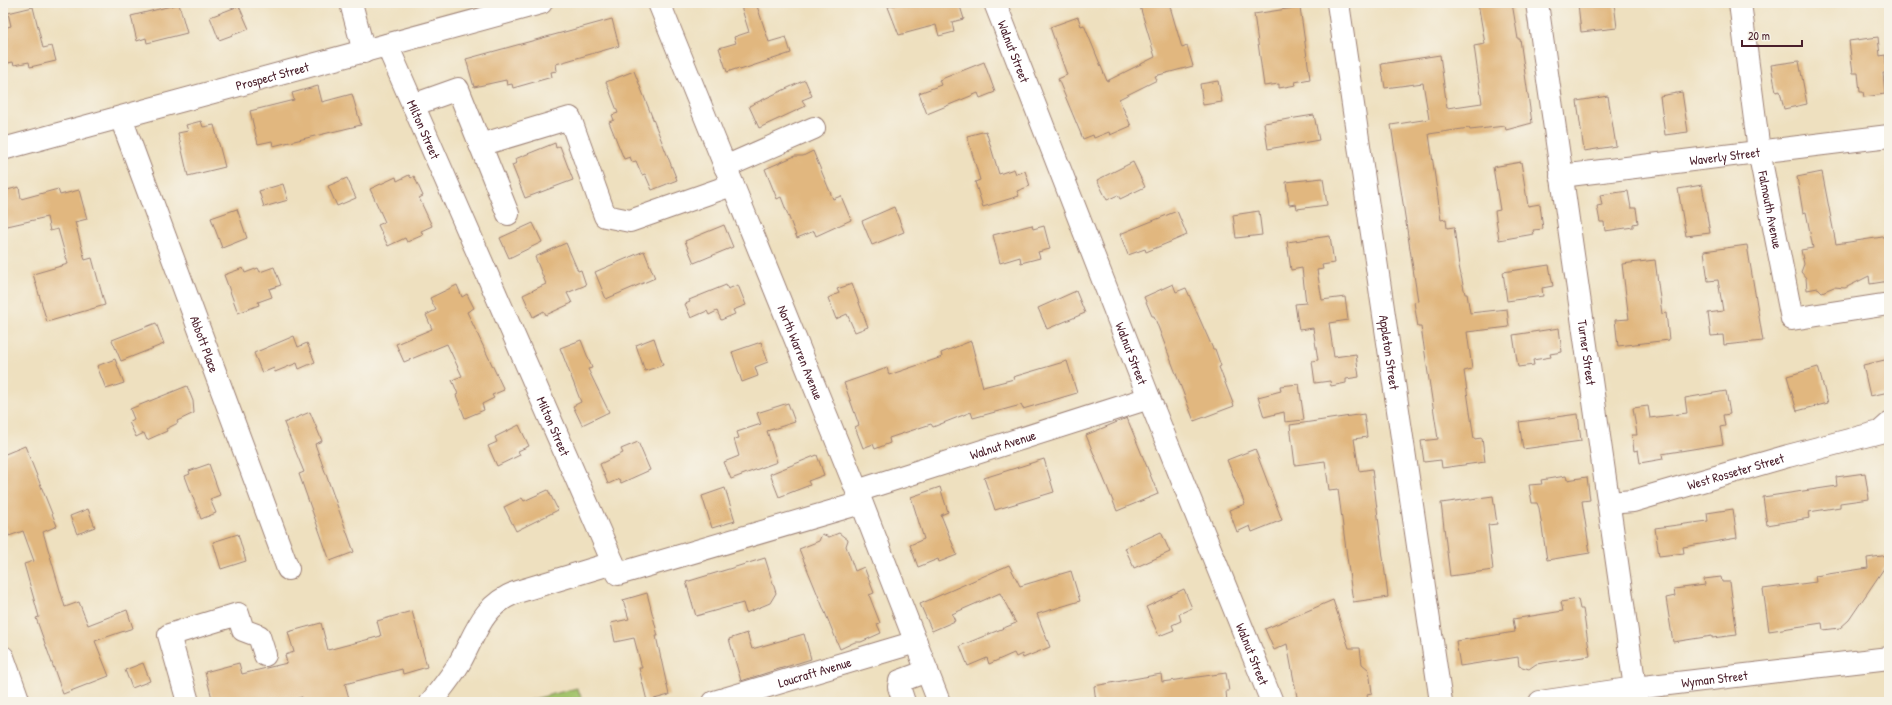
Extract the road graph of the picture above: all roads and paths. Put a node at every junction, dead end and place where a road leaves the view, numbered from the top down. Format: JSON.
{"nodes":[{"id":1,"x":351,"y":3,"type":"edge"},
{"id":2,"x":541,"y":3,"type":"edge"},
{"id":3,"x":659,"y":3,"type":"edge"},
{"id":4,"x":995,"y":3,"type":"edge"},
{"id":5,"x":1338,"y":3,"type":"edge"},
{"id":6,"x":1536,"y":3,"type":"edge"},
{"id":7,"x":1740,"y":3,"type":"edge"},
{"id":8,"x":387,"y":45,"type":"junction"},
{"id":9,"x":364,"y":52,"type":"junction"},
{"id":10,"x":413,"y":105,"type":"junction"},
{"id":11,"x":121,"y":118,"type":"junction"},
{"id":12,"x":814,"y":128,"type":"dead end"},
{"id":13,"x":1889,"y":136,"type":"edge"},
{"id":14,"x":480,"y":145,"type":"junction"},
{"id":15,"x":3,"y":149,"type":"edge"},
{"id":16,"x":1759,"y":151,"type":"junction"},
{"id":17,"x":729,"y":176,"type":"junction"},
{"id":18,"x":1561,"y":176,"type":"junction"},
{"id":19,"x":508,"y":214,"type":"dead end"},
{"id":20,"x":1889,"y":304,"type":"edge"},
{"id":21,"x":1149,"y":398,"type":"junction"},
{"id":22,"x":1880,"y":434,"type":"edge"},
{"id":23,"x":859,"y":497,"type":"junction"},
{"id":24,"x":1609,"y":504,"type":"junction"},
{"id":25,"x":613,"y":563,"type":"junction"},
{"id":26,"x":288,"y":569,"type":"dead end"},
{"id":27,"x":916,"y":642,"type":"junction"},
{"id":28,"x":265,"y":655,"type":"dead end"},
{"id":29,"x":3,"y":657,"type":"edge"},
{"id":30,"x":1889,"y":658,"type":"edge"},
{"id":31,"x":927,"y":671,"type":"junction"},
{"id":32,"x":1636,"y":695,"type":"edge"},
{"id":33,"x":19,"y":702,"type":"edge"},
{"id":34,"x":188,"y":702,"type":"edge"},
{"id":35,"x":431,"y":702,"type":"edge"},
{"id":36,"x":714,"y":702,"type":"edge"},
{"id":37,"x":904,"y":702,"type":"edge"},
{"id":38,"x":939,"y":702,"type":"edge"},
{"id":39,"x":1272,"y":702,"type":"edge"},
{"id":40,"x":1441,"y":702,"type":"edge"},
{"id":41,"x":1540,"y":702,"type":"edge"}],
"edges":[{"from":1,"to":9,"type":"street"},
{"from":2,"to":8,"type":"street","name":"Prospect Street"},
{"from":3,"to":17,"type":"street","name":"North Warren Avenue"},
{"from":4,"to":21,"type":"street","name":"Walnut Street"},
{"from":5,"to":40,"type":"street","name":"Appleton Street"},
{"from":6,"to":18,"type":"street","name":"Turner Street"},
{"from":7,"to":16,"type":"street","name":"Falmouth Avenue"},
{"from":8,"to":9,"type":"street","name":"Prospect Street"},
{"from":8,"to":10,"type":"street","name":"Milton Street"},
{"from":9,"to":11,"type":"street","name":"Prospect Street"},
{"from":10,"to":14,"type":"street"},
{"from":10,"to":25,"type":"street","name":"Milton Street"},
{"from":11,"to":15,"type":"street","name":"Prospect Street"},
{"from":11,"to":26,"type":"street","name":"Abbott Place"},
{"from":12,"to":17,"type":"street"},
{"from":13,"to":16,"type":"street","name":"Waverly Street"},
{"from":14,"to":17,"type":"street"},
{"from":14,"to":19,"type":"street"},
{"from":16,"to":18,"type":"street","name":"Waverly Street"},
{"from":16,"to":20,"type":"street","name":"Falmouth Avenue"},
{"from":17,"to":23,"type":"street","name":"North Warren Avenue"},
{"from":18,"to":24,"type":"street","name":"Turner Street"},
{"from":21,"to":23,"type":"street","name":"Walnut Avenue"},
{"from":21,"to":39,"type":"street","name":"Walnut Street"},
{"from":22,"to":24,"type":"street","name":"West Rosseter Street"},
{"from":23,"to":25,"type":"street"},
{"from":23,"to":27,"type":"street","name":"North Warren Avenue"},
{"from":24,"to":32,"type":"street","name":"Turner Street"},
{"from":25,"to":35,"type":"street"},
{"from":27,"to":31,"type":"street","name":"North Warren Avenue"},
{"from":27,"to":36,"type":"street","name":"Loucraft Avenue"},
{"from":28,"to":34,"type":"street"},
{"from":29,"to":33,"type":"street"},
{"from":30,"to":32,"type":"street","name":"Wyman Street"},
{"from":31,"to":37,"type":"street"},
{"from":31,"to":38,"type":"street","name":"North Warren Avenue"},
{"from":32,"to":41,"type":"street","name":"Wyman Street"}]}
